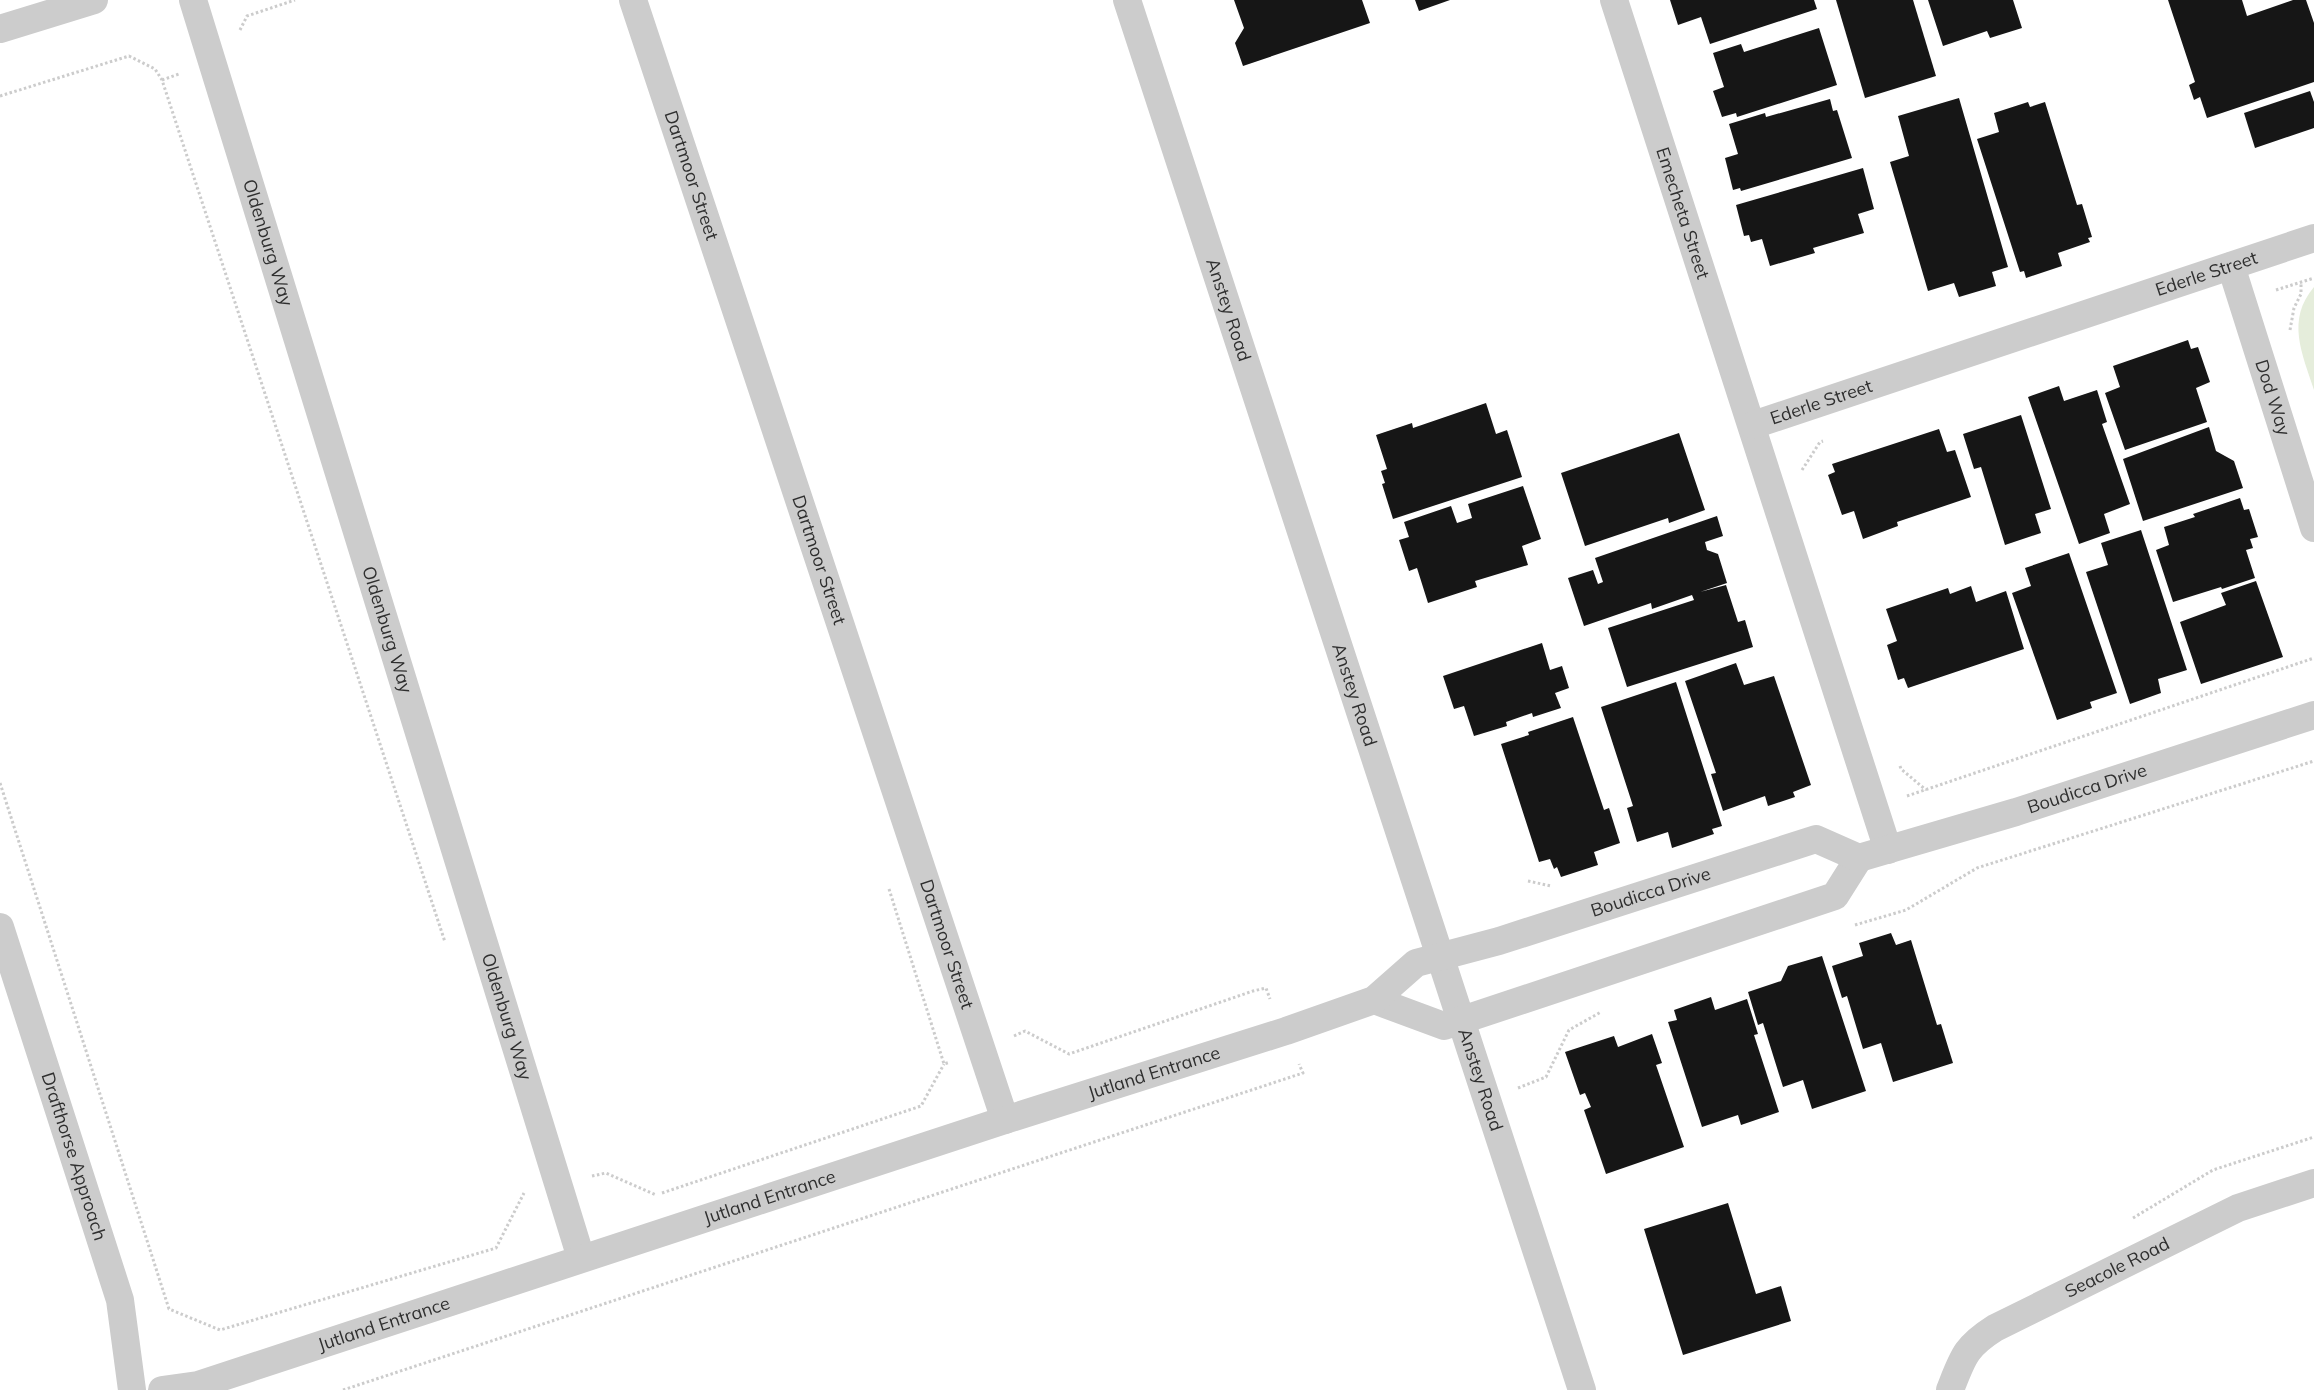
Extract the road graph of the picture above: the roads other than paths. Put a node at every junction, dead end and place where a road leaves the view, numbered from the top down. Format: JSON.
{"nodes":[{"id":1,"x":94,"y":0,"type":"edge"},
{"id":2,"x":193,"y":0,"type":"edge"},
{"id":3,"x":633,"y":0,"type":"edge"},
{"id":4,"x":1127,"y":0,"type":"edge"},
{"id":5,"x":1614,"y":0,"type":"edge"},
{"id":6,"x":0,"y":29,"type":"edge"},
{"id":7,"x":2314,"y":238,"type":"edge"},
{"id":8,"x":2231,"y":266,"type":"junction"},
{"id":9,"x":1753,"y":425,"type":"junction"},
{"id":10,"x":2314,"y":528,"type":"edge"},
{"id":11,"x":2314,"y":716,"type":"edge"},
{"id":12,"x":1888,"y":850,"type":"junction"},
{"id":13,"x":1859,"y":858,"type":"junction"},
{"id":14,"x":1,"y":931,"type":"edge"},
{"id":15,"x":1439,"y":958,"type":"junction"},
{"id":16,"x":1374,"y":1000,"type":"junction"},
{"id":17,"x":1460,"y":1021,"type":"junction"},
{"id":18,"x":1006,"y":1120,"type":"junction"},
{"id":19,"x":2314,"y":1183,"type":"edge"},
{"id":20,"x":582,"y":1258,"type":"junction"},
{"id":21,"x":132,"y":1390,"type":"edge"},
{"id":22,"x":162,"y":1390,"type":"edge"},
{"id":23,"x":1582,"y":1390,"type":"edge"},
{"id":24,"x":1950,"y":1390,"type":"edge"}],
"edges":[{"from":1,"to":6,"type":"street"},
{"from":2,"to":20,"type":"street","name":"Oldenburg Way"},
{"from":3,"to":18,"type":"street","name":"Dartmoor Street"},
{"from":4,"to":15,"type":"street","name":"Anstey Road"},
{"from":5,"to":9,"type":"street","name":"Emecheta Street"},
{"from":7,"to":8,"type":"street","name":"Ederle Street"},
{"from":8,"to":9,"type":"street","name":"Ederle Street"},
{"from":8,"to":10,"type":"street","name":"Dod Way"},
{"from":9,"to":12,"type":"street","name":"Ederle Street"},
{"from":11,"to":12,"type":"street","name":"Boudicca Drive"},
{"from":12,"to":13,"type":"street","name":"Boudicca Drive"},
{"from":13,"to":15,"type":"street","name":"Boudicca Drive"},
{"from":13,"to":17,"type":"street"},
{"from":14,"to":21,"type":"street","name":"Drafthorse Approach"},
{"from":15,"to":16,"type":"street","name":"Jutland Entrance"},
{"from":15,"to":17,"type":"street","name":"Anstey Road"},
{"from":16,"to":17,"type":"street"},
{"from":16,"to":18,"type":"street","name":"Jutland Entrance"},
{"from":17,"to":23,"type":"street","name":"Anstey Road"},
{"from":18,"to":20,"type":"street","name":"Jutland Entrance"},
{"from":19,"to":24,"type":"street","name":"Seacole Road"},
{"from":20,"to":22,"type":"street","name":"Jutland Entrance"}]}
